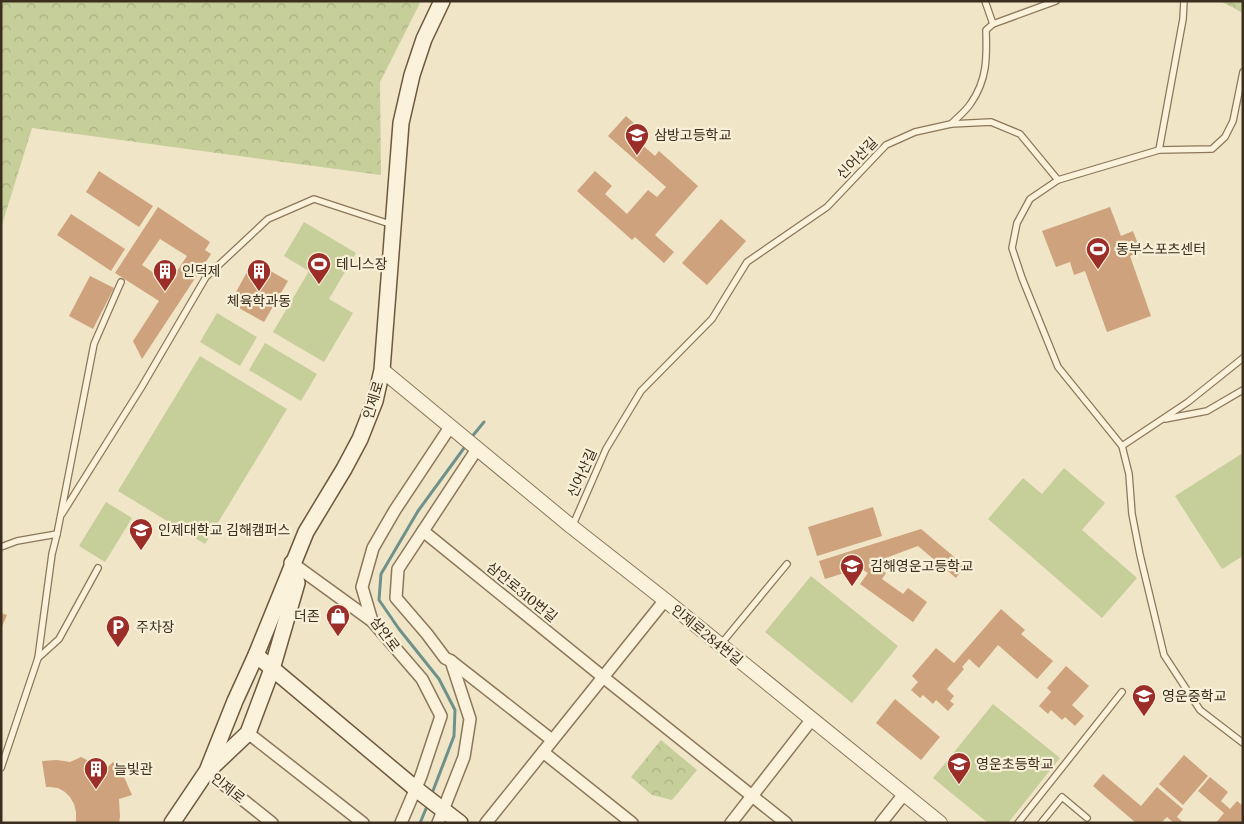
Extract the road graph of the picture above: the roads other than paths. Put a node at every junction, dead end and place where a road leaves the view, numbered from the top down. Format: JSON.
{"nodes":[{"id":1,"x":442,"y":1,"type":"edge"},
{"id":2,"x":985,"y":1,"type":"edge"},
{"id":3,"x":1056,"y":1,"type":"edge"},
{"id":4,"x":1184,"y":1,"type":"edge"},
{"id":5,"x":993,"y":24,"type":"junction"},
{"id":6,"x":1243,"y":72,"type":"edge"},
{"id":7,"x":952,"y":124,"type":"junction"},
{"id":8,"x":1159,"y":150,"type":"junction"},
{"id":9,"x":1058,"y":180,"type":"junction"},
{"id":10,"x":393,"y":226,"type":"junction"},
{"id":11,"x":121,"y":282,"type":"dead end"},
{"id":12,"x":1243,"y":358,"type":"edge"},
{"id":13,"x":382,"y":370,"type":"junction"},
{"id":14,"x":1243,"y":390,"type":"edge"},
{"id":15,"x":1163,"y":419,"type":"junction"},
{"id":16,"x":454,"y":430,"type":"junction"},
{"id":17,"x":1122,"y":446,"type":"junction"},
{"id":18,"x":476,"y":448,"type":"junction"},
{"id":19,"x":60,"y":518,"type":"junction"},
{"id":20,"x":572,"y":527,"type":"junction"},
{"id":21,"x":423,"y":531,"type":"junction"},
{"id":22,"x":57,"y":534,"type":"junction"},
{"id":23,"x":1,"y":547,"type":"edge"},
{"id":24,"x":292,"y":563,"type":"junction"},
{"id":25,"x":787,"y":564,"type":"dead end"},
{"id":26,"x":98,"y":568,"type":"dead end"},
{"id":27,"x":664,"y":600,"type":"junction"},
{"id":28,"x":372,"y":621,"type":"junction"},
{"id":29,"x":720,"y":646,"type":"junction"},
{"id":30,"x":256,"y":655,"type":"junction"},
{"id":31,"x":38,"y":658,"type":"junction"},
{"id":32,"x":451,"y":661,"type":"junction"},
{"id":33,"x":272,"y":669,"type":"junction"},
{"id":34,"x":603,"y":677,"type":"junction"},
{"id":35,"x":1122,"y":692,"type":"dead end"},
{"id":36,"x":812,"y":719,"type":"junction"},
{"id":37,"x":248,"y":733,"type":"junction"},
{"id":38,"x":552,"y":740,"type":"junction"},
{"id":39,"x":1243,"y":744,"type":"edge"},
{"id":40,"x":543,"y":752,"type":"junction"},
{"id":41,"x":1,"y":768,"type":"edge"},
{"id":42,"x":207,"y":771,"type":"junction"},
{"id":43,"x":418,"y":790,"type":"junction"},
{"id":44,"x":904,"y":794,"type":"junction"},
{"id":45,"x":752,"y":796,"type":"junction"},
{"id":46,"x":440,"y":813,"type":"edge"},
{"id":47,"x":1087,"y":818,"type":"dead end"},
{"id":48,"x":172,"y":823,"type":"edge"},
{"id":49,"x":272,"y":823,"type":"edge"},
{"id":50,"x":363,"y":823,"type":"edge"},
{"id":51,"x":401,"y":823,"type":"edge"},
{"id":52,"x":460,"y":823,"type":"edge"},
{"id":53,"x":486,"y":823,"type":"edge"},
{"id":54,"x":632,"y":823,"type":"edge"},
{"id":55,"x":731,"y":823,"type":"edge"},
{"id":56,"x":786,"y":823,"type":"edge"},
{"id":57,"x":881,"y":823,"type":"edge"},
{"id":58,"x":940,"y":823,"type":"edge"},
{"id":59,"x":1018,"y":823,"type":"edge"},
{"id":60,"x":1041,"y":823,"type":"edge"}],
"edges":[{"from":1,"to":10,"type":"main road","name":"인제로"},
{"from":2,"to":5,"type":"lane"},
{"from":3,"to":5,"type":"lane"},
{"from":4,"to":8,"type":"lane"},
{"from":5,"to":7,"type":"lane"},
{"from":6,"to":8,"type":"lane"},
{"from":7,"to":9,"type":"lane","name":"신어산길"},
{"from":7,"to":20,"type":"lane","name":"신어산길"},
{"from":8,"to":9,"type":"lane"},
{"from":9,"to":17,"type":"lane"},
{"from":10,"to":13,"type":"main road","name":"인제로"},
{"from":10,"to":19,"type":"lane"},
{"from":11,"to":19,"type":"lane"},
{"from":12,"to":15,"type":"lane"},
{"from":13,"to":16,"type":"street"},
{"from":13,"to":24,"type":"main road","name":"인제로"},
{"from":14,"to":15,"type":"lane"},
{"from":15,"to":17,"type":"lane"},
{"from":16,"to":18,"type":"street","name":"인제로284번길"},
{"from":16,"to":28,"type":"street","name":"삼안로"},
{"from":17,"to":39,"type":"lane"},
{"from":18,"to":20,"type":"street","name":"인제로284번길"},
{"from":18,"to":21,"type":"street"},
{"from":19,"to":22,"type":"lane"},
{"from":20,"to":27,"type":"street","name":"인제로284번길"},
{"from":21,"to":32,"type":"street"},
{"from":21,"to":34,"type":"street","name":"삼안로310번길"},
{"from":22,"to":23,"type":"lane"},
{"from":22,"to":31,"type":"lane"},
{"from":24,"to":28,"type":"street"},
{"from":24,"to":30,"type":"main road","name":"인제로"},
{"from":24,"to":33,"type":"main road"},
{"from":25,"to":29,"type":"lane"},
{"from":26,"to":31,"type":"lane"},
{"from":27,"to":29,"type":"street","name":"인제로284번길"},
{"from":27,"to":34,"type":"street"},
{"from":28,"to":43,"type":"street","name":"삼안로"},
{"from":29,"to":36,"type":"street","name":"인제로284번길"},
{"from":30,"to":33,"type":"main road"},
{"from":30,"to":42,"type":"main road","name":"인제로"},
{"from":31,"to":41,"type":"lane"},
{"from":32,"to":38,"type":"street"},
{"from":32,"to":46,"type":"street"},
{"from":33,"to":37,"type":"main road"},
{"from":33,"to":43,"type":"main road"},
{"from":34,"to":38,"type":"street"},
{"from":34,"to":45,"type":"street","name":"삼안로310번길"},
{"from":35,"to":59,"type":"lane"},
{"from":36,"to":44,"type":"street","name":"인제로284번길"},
{"from":36,"to":45,"type":"street"},
{"from":37,"to":42,"type":"main road"},
{"from":37,"to":50,"type":"street"},
{"from":38,"to":40,"type":"street"},
{"from":40,"to":53,"type":"street"},
{"from":40,"to":54,"type":"street"},
{"from":42,"to":48,"type":"main road","name":"인제로"},
{"from":42,"to":49,"type":"street","name":"인제로"},
{"from":43,"to":46,"type":"main road"},
{"from":43,"to":51,"type":"street","name":"삼안로"},
{"from":44,"to":57,"type":"street"},
{"from":44,"to":58,"type":"street","name":"인제로284번길"},
{"from":45,"to":55,"type":"street"},
{"from":45,"to":56,"type":"street","name":"삼안로310번길"},
{"from":46,"to":52,"type":"main road"},
{"from":47,"to":60,"type":"lane"}]}
